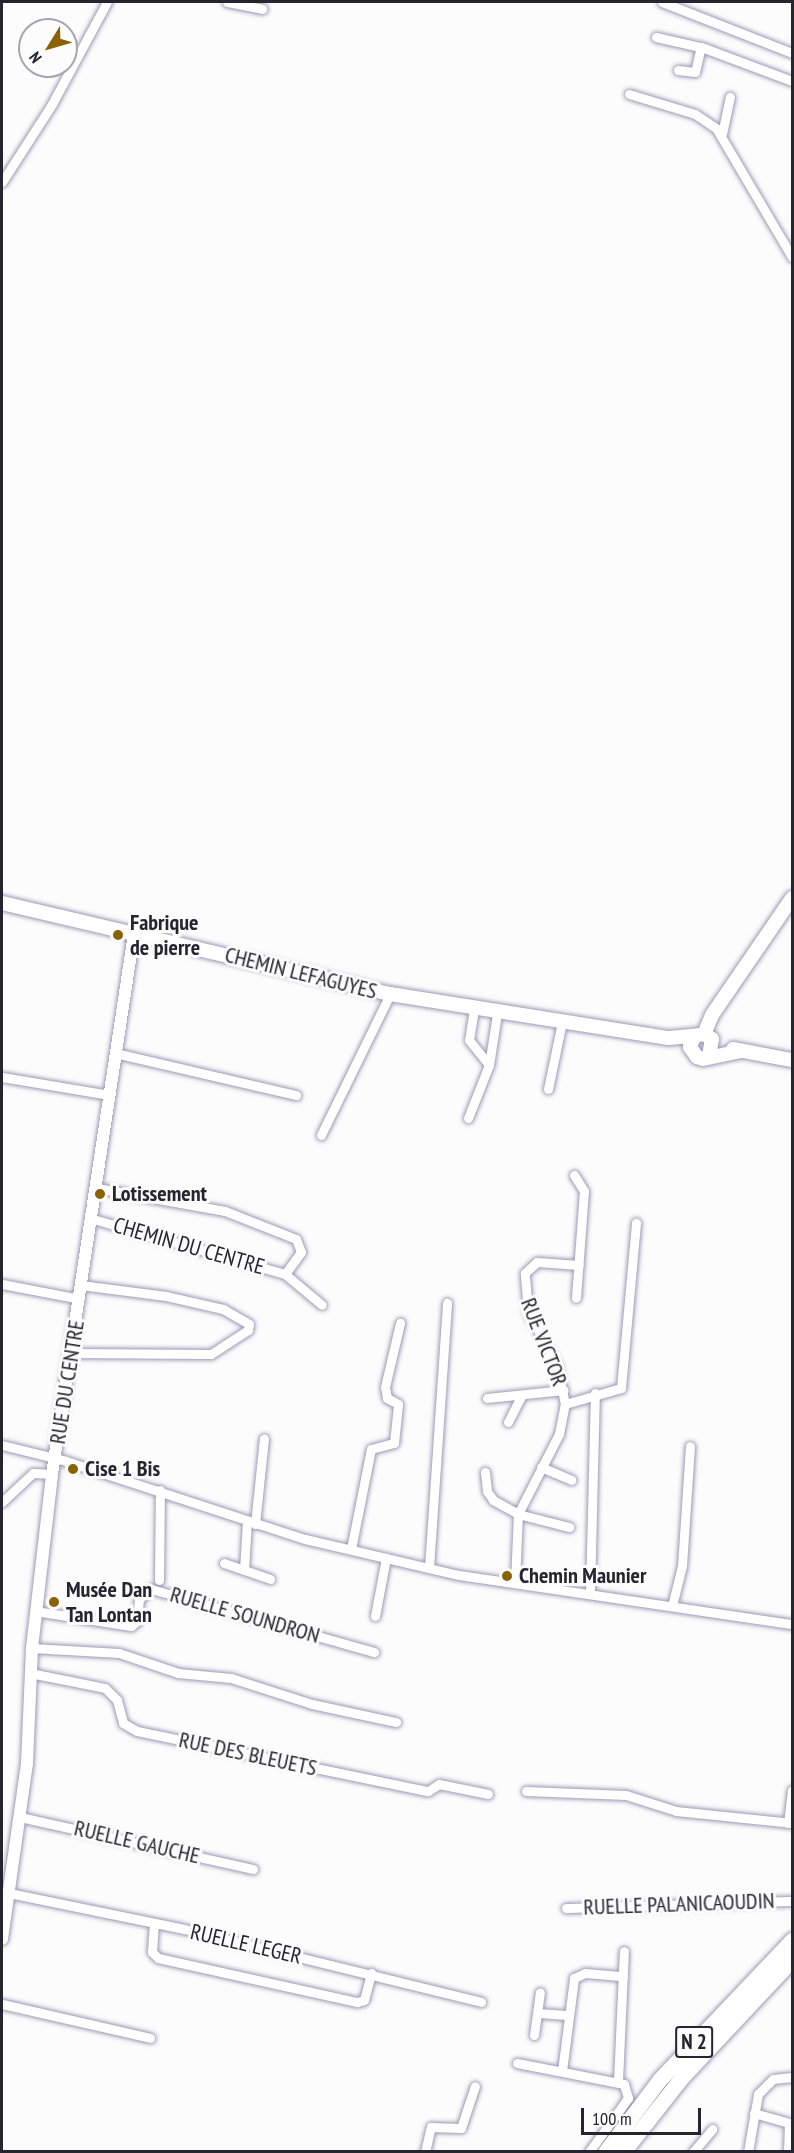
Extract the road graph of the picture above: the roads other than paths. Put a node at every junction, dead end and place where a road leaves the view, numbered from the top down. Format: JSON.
{"nodes":[{"id":1,"x":107,"y":2,"type":"edge"},
{"id":2,"x":227,"y":2,"type":"edge"},
{"id":3,"x":662,"y":2,"type":"edge"},
{"id":4,"x":262,"y":9,"type":"dead end"},
{"id":5,"x":656,"y":37,"type":"dead end"},
{"id":6,"x":701,"y":48,"type":"junction"},
{"id":7,"x":792,"y":53,"type":"edge"},
{"id":8,"x":678,"y":70,"type":"dead end"},
{"id":9,"x":792,"y":81,"type":"edge"},
{"id":10,"x":629,"y":94,"type":"dead end"},
{"id":11,"x":730,"y":97,"type":"dead end"},
{"id":12,"x":722,"y":134,"type":"junction"},
{"id":13,"x":2,"y":182,"type":"edge"},
{"id":14,"x":792,"y":257,"type":"edge"},
{"id":15,"x":792,"y":898,"type":"edge"},
{"id":16,"x":2,"y":903,"type":"edge"},
{"id":17,"x":134,"y":934,"type":"junction"},
{"id":18,"x":390,"y":994,"type":"junction"},
{"id":19,"x":474,"y":1009,"type":"junction"},
{"id":20,"x":497,"y":1014,"type":"junction"},
{"id":21,"x":562,"y":1022,"type":"junction"},
{"id":22,"x":703,"y":1037,"type":"junction"},
{"id":23,"x":669,"y":1038,"type":"junction"},
{"id":24,"x":741,"y":1051,"type":"junction"},
{"id":25,"x":115,"y":1053,"type":"junction"},
{"id":26,"x":692,"y":1053,"type":"junction"},
{"id":27,"x":709,"y":1056,"type":"junction"},
{"id":28,"x":792,"y":1060,"type":"edge"},
{"id":29,"x":489,"y":1065,"type":"junction"},
{"id":30,"x":2,"y":1077,"type":"edge"},
{"id":31,"x":548,"y":1089,"type":"dead end"},
{"id":32,"x":109,"y":1095,"type":"junction"},
{"id":33,"x":296,"y":1095,"type":"dead end"},
{"id":34,"x":468,"y":1118,"type":"dead end"},
{"id":35,"x":321,"y":1135,"type":"dead end"},
{"id":36,"x":574,"y":1175,"type":"dead end"},
{"id":37,"x":98,"y":1188,"type":"junction"},
{"id":38,"x":93,"y":1219,"type":"junction"},
{"id":39,"x":636,"y":1223,"type":"dead end"},
{"id":40,"x":579,"y":1265,"type":"junction"},
{"id":41,"x":285,"y":1274,"type":"junction"},
{"id":42,"x":2,"y":1284,"type":"edge"},
{"id":43,"x":81,"y":1285,"type":"junction"},
{"id":44,"x":576,"y":1298,"type":"dead end"},
{"id":45,"x":80,"y":1299,"type":"junction"},
{"id":46,"x":447,"y":1303,"type":"dead end"},
{"id":47,"x":322,"y":1305,"type":"dead end"},
{"id":48,"x":400,"y":1323,"type":"dead end"},
{"id":49,"x":72,"y":1353,"type":"junction"},
{"id":50,"x":564,"y":1390,"type":"junction"},
{"id":51,"x":595,"y":1393,"type":"junction"},
{"id":52,"x":521,"y":1396,"type":"junction"},
{"id":53,"x":488,"y":1398,"type":"dead end"},
{"id":54,"x":565,"y":1404,"type":"junction"},
{"id":55,"x":508,"y":1422,"type":"dead end"},
{"id":56,"x":264,"y":1438,"type":"dead end"},
{"id":57,"x":2,"y":1445,"type":"edge"},
{"id":58,"x":690,"y":1446,"type":"dead end"},
{"id":59,"x":56,"y":1458,"type":"junction"},
{"id":60,"x":542,"y":1467,"type":"junction"},
{"id":61,"x":485,"y":1472,"type":"dead end"},
{"id":62,"x":52,"y":1474,"type":"junction"},
{"id":63,"x":571,"y":1480,"type":"dead end"},
{"id":64,"x":160,"y":1490,"type":"junction"},
{"id":65,"x":2,"y":1502,"type":"edge"},
{"id":66,"x":518,"y":1514,"type":"junction"},
{"id":67,"x":251,"y":1522,"type":"junction"},
{"id":68,"x":569,"y":1527,"type":"dead end"},
{"id":69,"x":351,"y":1550,"type":"junction"},
{"id":70,"x":386,"y":1558,"type":"junction"},
{"id":71,"x":224,"y":1563,"type":"dead end"},
{"id":72,"x":429,"y":1568,"type":"junction"},
{"id":73,"x":244,"y":1570,"type":"junction"},
{"id":74,"x":270,"y":1579,"type":"dead end"},
{"id":75,"x":159,"y":1580,"type":"dead end"},
{"id":76,"x":515,"y":1582,"type":"junction"},
{"id":77,"x":590,"y":1594,"type":"junction"},
{"id":78,"x":672,"y":1606,"type":"junction"},
{"id":79,"x":35,"y":1611,"type":"junction"},
{"id":80,"x":375,"y":1616,"type":"dead end"},
{"id":81,"x":792,"y":1624,"type":"edge"},
{"id":82,"x":32,"y":1648,"type":"junction"},
{"id":83,"x":375,"y":1652,"type":"dead end"},
{"id":84,"x":30,"y":1673,"type":"junction"},
{"id":85,"x":396,"y":1722,"type":"dead end"},
{"id":86,"x":792,"y":1790,"type":"edge"},
{"id":87,"x":526,"y":1791,"type":"dead end"},
{"id":88,"x":488,"y":1794,"type":"dead end"},
{"id":89,"x":20,"y":1817,"type":"junction"},
{"id":90,"x":790,"y":1823,"type":"edge"},
{"id":91,"x":253,"y":1869,"type":"dead end"},
{"id":92,"x":6,"y":1897,"type":"edge"},
{"id":93,"x":792,"y":1901,"type":"edge"},
{"id":94,"x":566,"y":1908,"type":"dead end"},
{"id":95,"x":154,"y":1923,"type":"junction"},
{"id":96,"x":2,"y":1939,"type":"edge"},
{"id":97,"x":792,"y":1940,"type":"edge"},
{"id":98,"x":624,"y":1952,"type":"dead end"},
{"id":99,"x":792,"y":1960,"type":"edge"},
{"id":100,"x":371,"y":1973,"type":"junction"},
{"id":101,"x":623,"y":1976,"type":"junction"},
{"id":102,"x":540,"y":1992,"type":"dead end"},
{"id":103,"x":481,"y":2002,"type":"dead end"},
{"id":104,"x":2,"y":2004,"type":"edge"},
{"id":105,"x":538,"y":2013,"type":"junction"},
{"id":106,"x":567,"y":2015,"type":"junction"},
{"id":107,"x":534,"y":2035,"type":"dead end"},
{"id":108,"x":150,"y":2038,"type":"dead end"},
{"id":109,"x":517,"y":2063,"type":"dead end"},
{"id":110,"x":562,"y":2071,"type":"junction"},
{"id":111,"x":792,"y":2077,"type":"edge"},
{"id":112,"x":618,"y":2081,"type":"junction"},
{"id":113,"x":475,"y":2086,"type":"dead end"},
{"id":114,"x":754,"y":2113,"type":"junction"},
{"id":115,"x":712,"y":2129,"type":"dead end"},
{"id":116,"x":425,"y":2151,"type":"edge"},
{"id":117,"x":589,"y":2151,"type":"edge"},
{"id":118,"x":605,"y":2151,"type":"edge"},
{"id":119,"x":623,"y":2151,"type":"edge"},
{"id":120,"x":693,"y":2151,"type":"edge"},
{"id":121,"x":748,"y":2151,"type":"edge"},
{"id":122,"x":788,"y":2151,"type":"edge"}],
"edges":[{"from":1,"to":13,"type":"street"},
{"from":2,"to":4,"type":"street"},
{"from":3,"to":7,"type":"street"},
{"from":5,"to":6,"type":"street"},
{"from":6,"to":8,"type":"street"},
{"from":6,"to":9,"type":"street"},
{"from":10,"to":12,"type":"street"},
{"from":11,"to":12,"type":"street"},
{"from":12,"to":14,"type":"street"},
{"from":15,"to":22,"type":"main road"},
{"from":16,"to":17,"type":"main road","name":"CHEMIN LEFAGUYES"},
{"from":17,"to":18,"type":"main road","name":"CHEMIN LEFAGUYES"},
{"from":17,"to":25,"type":"street","name":"RUE DU CENTRE"},
{"from":18,"to":19,"type":"main road","name":"CHEMIN LEFAGUYES"},
{"from":18,"to":35,"type":"street","name":"CHEMIN LEFAGUYES"},
{"from":19,"to":20,"type":"main road","name":"CHEMIN LEFAGUYES"},
{"from":19,"to":29,"type":"street"},
{"from":20,"to":21,"type":"main road","name":"CHEMIN LEFAGUYES"},
{"from":20,"to":29,"type":"street"},
{"from":21,"to":23,"type":"main road","name":"CHEMIN LEFAGUYES"},
{"from":21,"to":31,"type":"street"},
{"from":22,"to":23,"type":"main road","name":"CHEMIN LEFAGUYES"},
{"from":22,"to":24,"type":"main road","name":"CHEMIN LEFAGUYES"},
{"from":22,"to":26,"type":"main road"},
{"from":22,"to":27,"type":"main road"},
{"from":23,"to":26,"type":"main road","name":"CHEMIN LEFAGUYES"},
{"from":24,"to":27,"type":"main road","name":"CHEMIN LEFAGUYES"},
{"from":24,"to":28,"type":"main road","name":"CHEMIN LEFAGUYES"},
{"from":25,"to":32,"type":"street","name":"RUE DU CENTRE"},
{"from":25,"to":33,"type":"street"},
{"from":26,"to":27,"type":"main road","name":"CHEMIN LEFAGUYES"},
{"from":29,"to":34,"type":"street"},
{"from":30,"to":32,"type":"street"},
{"from":32,"to":37,"type":"street","name":"RUE DU CENTRE"},
{"from":36,"to":40,"type":"street"},
{"from":37,"to":38,"type":"street","name":"RUE DU CENTRE"},
{"from":37,"to":41,"type":"street","name":"CHEMIN DU CENTRE"},
{"from":38,"to":41,"type":"street","name":"CHEMIN DU CENTRE"},
{"from":38,"to":43,"type":"street","name":"RUE DU CENTRE"},
{"from":39,"to":51,"type":"street"},
{"from":40,"to":44,"type":"street"},
{"from":40,"to":50,"type":"street","name":"RUE VICTOR"},
{"from":41,"to":47,"type":"street","name":"CHEMIN DU CENTRE"},
{"from":42,"to":45,"type":"street"},
{"from":43,"to":45,"type":"street","name":"RUE DU CENTRE"},
{"from":43,"to":49,"type":"street"},
{"from":45,"to":49,"type":"street","name":"RUE DU CENTRE"},
{"from":46,"to":72,"type":"street"},
{"from":48,"to":69,"type":"street"},
{"from":49,"to":59,"type":"street","name":"RUE DU CENTRE"},
{"from":50,"to":52,"type":"street"},
{"from":50,"to":54,"type":"street","name":"RUE VICTOR"},
{"from":51,"to":54,"type":"street"},
{"from":51,"to":77,"type":"street"},
{"from":52,"to":53,"type":"street"},
{"from":52,"to":55,"type":"street"},
{"from":54,"to":60,"type":"street","name":"RUE VICTOR"},
{"from":56,"to":67,"type":"street"},
{"from":57,"to":59,"type":"street"},
{"from":58,"to":78,"type":"street"},
{"from":59,"to":62,"type":"street","name":"RUE DU CENTRE"},
{"from":59,"to":64,"type":"street"},
{"from":60,"to":63,"type":"street"},
{"from":60,"to":66,"type":"street","name":"RUE VICTOR"},
{"from":61,"to":66,"type":"street"},
{"from":62,"to":65,"type":"street"},
{"from":62,"to":79,"type":"street","name":"RUE DU CENTRE"},
{"from":64,"to":67,"type":"street"},
{"from":64,"to":75,"type":"street"},
{"from":66,"to":68,"type":"street"},
{"from":66,"to":76,"type":"street","name":"RUE VICTOR"},
{"from":67,"to":69,"type":"street"},
{"from":67,"to":73,"type":"street"},
{"from":69,"to":70,"type":"street"},
{"from":70,"to":72,"type":"street"},
{"from":70,"to":80,"type":"street"},
{"from":71,"to":73,"type":"street"},
{"from":72,"to":76,"type":"street"},
{"from":73,"to":74,"type":"street"},
{"from":76,"to":77,"type":"street"},
{"from":77,"to":78,"type":"street"},
{"from":78,"to":81,"type":"street"},
{"from":79,"to":82,"type":"street","name":"RUE DU CENTRE"},
{"from":79,"to":83,"type":"street","name":"RUELLE SOUNDRON"},
{"from":82,"to":84,"type":"street","name":"RUE DU CENTRE"},
{"from":82,"to":85,"type":"street"},
{"from":84,"to":88,"type":"street","name":"RUE DES BLEUETS"},
{"from":84,"to":89,"type":"street","name":"RUE DU CENTRE"},
{"from":86,"to":90,"type":"street"},
{"from":87,"to":90,"type":"street"},
{"from":89,"to":91,"type":"street","name":"RUELLE GAUCHE"},
{"from":89,"to":92,"type":"street","name":"RUE DU CENTRE"},
{"from":92,"to":95,"type":"street","name":"RUELLE LEGER"},
{"from":92,"to":96,"type":"street","name":"RUE DU CENTRE"},
{"from":93,"to":94,"type":"street","name":"RUELLE PALANICAOUDIN"},
{"from":95,"to":100,"type":"street","name":"RUELLE LEGER"},
{"from":95,"to":100,"type":"street"},
{"from":97,"to":118,"type":"highway","number":"N 2"},
{"from":98,"to":101,"type":"street"},
{"from":99,"to":119,"type":"highway","number":"N 2"},
{"from":100,"to":103,"type":"street","name":"RUELLE LEGER"},
{"from":101,"to":106,"type":"street"},
{"from":101,"to":112,"type":"street"},
{"from":102,"to":105,"type":"street"},
{"from":104,"to":108,"type":"street"},
{"from":105,"to":106,"type":"street"},
{"from":105,"to":107,"type":"street"},
{"from":106,"to":110,"type":"street"},
{"from":109,"to":110,"type":"street"},
{"from":110,"to":112,"type":"street"},
{"from":111,"to":114,"type":"street"},
{"from":112,"to":117,"type":"street"},
{"from":113,"to":116,"type":"street"},
{"from":114,"to":121,"type":"street"},
{"from":114,"to":122,"type":"street"},
{"from":115,"to":120,"type":"street"}]}
